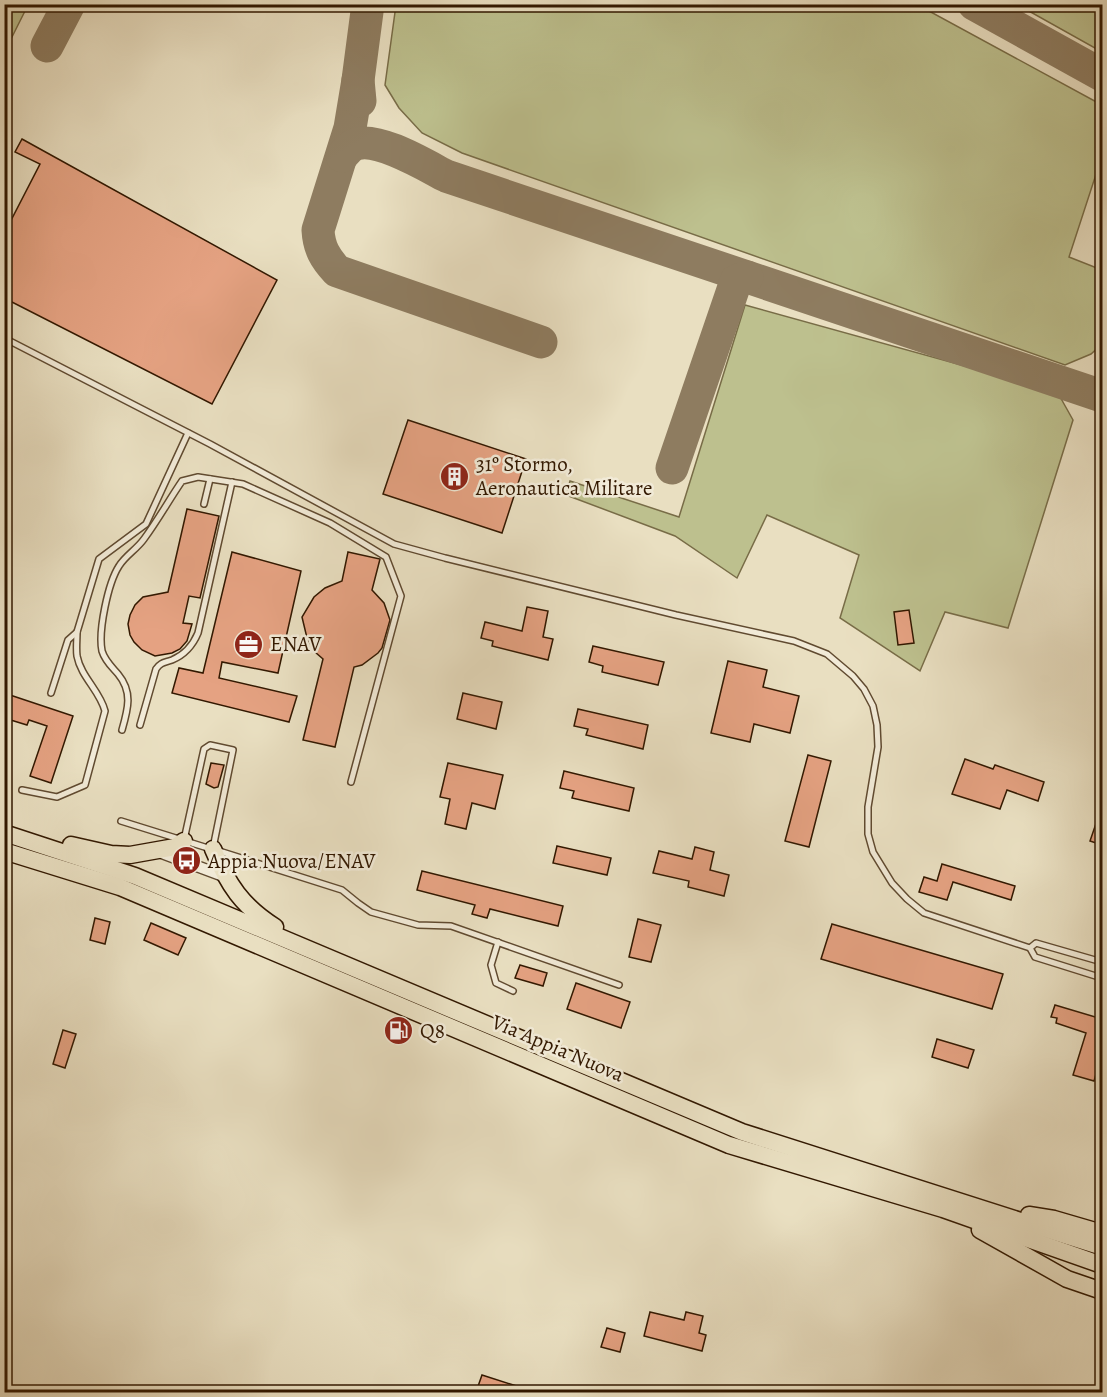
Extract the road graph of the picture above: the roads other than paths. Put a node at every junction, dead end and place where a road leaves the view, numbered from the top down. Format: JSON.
{"nodes":[{"id":1,"x":4,"y":338,"type":"edge"},
{"id":2,"x":188,"y":433,"type":"junction"},
{"id":3,"x":210,"y":479,"type":"junction"},
{"id":4,"x":232,"y":482,"type":"junction"},
{"id":5,"x":204,"y":504,"type":"dead end"},
{"id":6,"x":77,"y":632,"type":"junction"},
{"id":7,"x":51,"y":693,"type":"dead end"},
{"id":8,"x":140,"y":725,"type":"dead end"},
{"id":9,"x":122,"y":730,"type":"dead end"},
{"id":10,"x":351,"y":782,"type":"dead end"},
{"id":11,"x":22,"y":790,"type":"dead end"},
{"id":12,"x":121,"y":821,"type":"dead end"},
{"id":13,"x":4,"y":833,"type":"edge"},
{"id":14,"x":184,"y":841,"type":"junction"},
{"id":15,"x":213,"y":849,"type":"junction"},
{"id":16,"x":155,"y":850,"type":"junction"},
{"id":17,"x":4,"y":851,"type":"edge"},
{"id":18,"x":226,"y":877,"type":"junction"},
{"id":19,"x":498,"y":942,"type":"junction"},
{"id":20,"x":1030,"y":948,"type":"junction"},
{"id":21,"x":319,"y":954,"type":"junction"},
{"id":22,"x":1102,"y":962,"type":"edge"},
{"id":23,"x":1102,"y":978,"type":"edge"},
{"id":24,"x":619,"y":985,"type":"dead end"},
{"id":25,"x":513,"y":991,"type":"dead end"},
{"id":26,"x":960,"y":1202,"type":"junction"},
{"id":27,"x":943,"y":1209,"type":"junction"},
{"id":28,"x":1102,"y":1233,"type":"edge"},
{"id":29,"x":1102,"y":1247,"type":"edge"},
{"id":30,"x":1102,"y":1265,"type":"edge"},
{"id":31,"x":1102,"y":1291,"type":"edge"}],
"edges":[{"from":1,"to":2,"type":"lane"},
{"from":2,"to":6,"type":"lane"},
{"from":2,"to":20,"type":"lane"},
{"from":3,"to":4,"type":"lane"},
{"from":3,"to":5,"type":"lane"},
{"from":3,"to":9,"type":"lane"},
{"from":4,"to":8,"type":"lane"},
{"from":4,"to":10,"type":"lane"},
{"from":6,"to":7,"type":"lane"},
{"from":6,"to":11,"type":"lane"},
{"from":12,"to":14,"type":"lane"},
{"from":13,"to":16,"type":"main road"},
{"from":13,"to":21,"type":"main road","name":"Via Appia Nuova"},
{"from":14,"to":15,"type":"lane"},
{"from":14,"to":15,"type":"lane"},
{"from":14,"to":16,"type":"main road"},
{"from":15,"to":18,"type":"main road"},
{"from":15,"to":19,"type":"lane"},
{"from":16,"to":18,"type":"street"},
{"from":17,"to":27,"type":"main road","name":"Via Appia Nuova"},
{"from":18,"to":21,"type":"main road"},
{"from":19,"to":24,"type":"lane"},
{"from":19,"to":25,"type":"lane"},
{"from":20,"to":22,"type":"lane"},
{"from":20,"to":23,"type":"lane"},
{"from":21,"to":26,"type":"main road","name":"Via Appia Nuova"},
{"from":26,"to":28,"type":"main road"},
{"from":26,"to":29,"type":"main road","name":"Via Appia Nuova"},
{"from":27,"to":30,"type":"main road","name":"Via Appia Nuova"},
{"from":27,"to":31,"type":"main road"}]}
